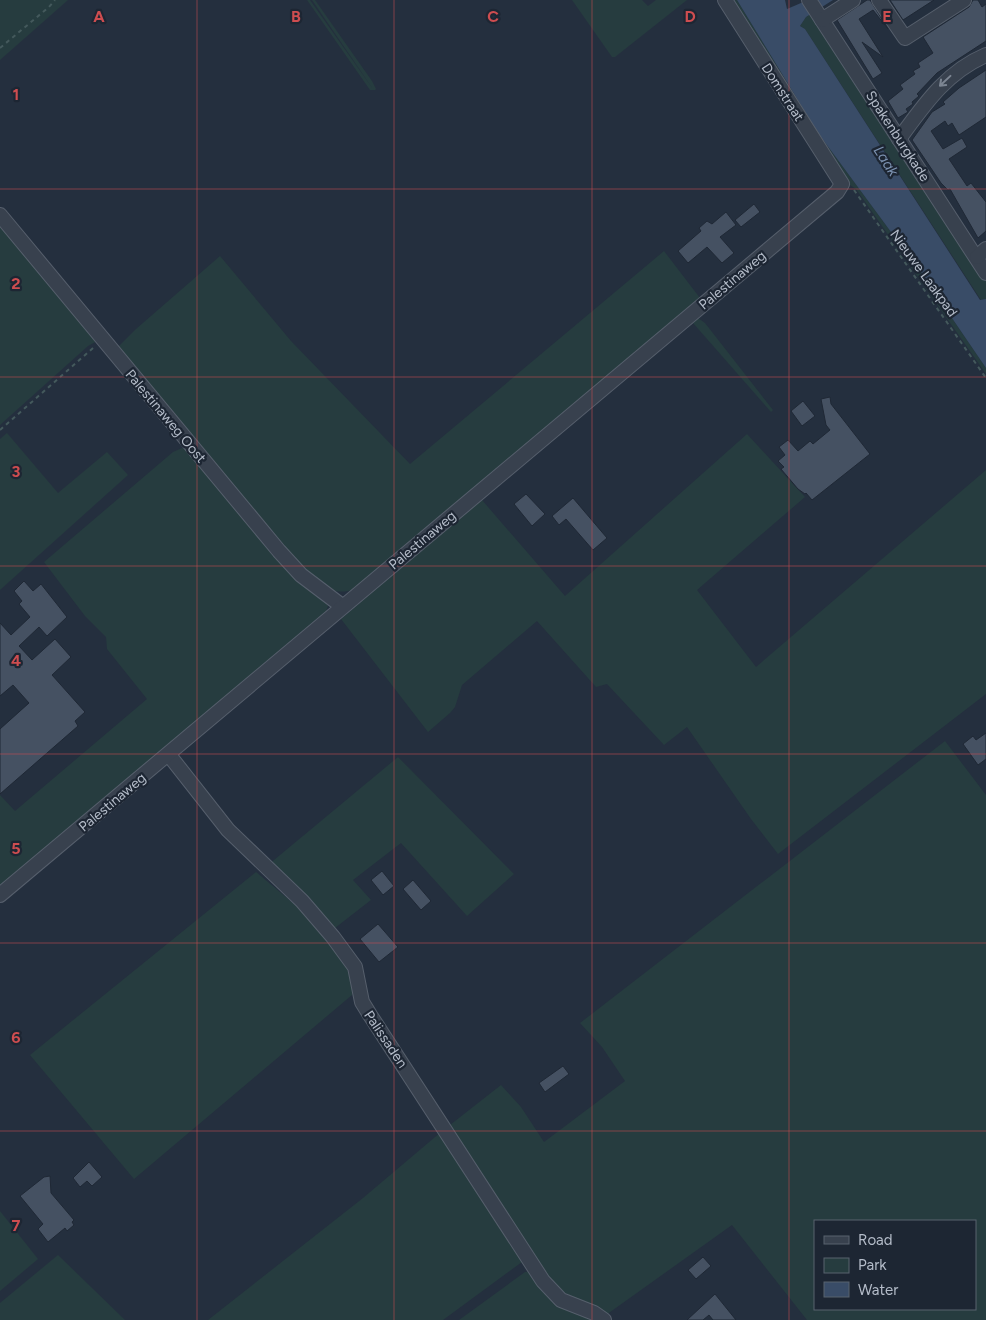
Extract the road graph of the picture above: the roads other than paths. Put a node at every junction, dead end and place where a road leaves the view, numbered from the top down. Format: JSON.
{"nodes":[{"id":1,"x":725,"y":0,"type":"edge"},
{"id":2,"x":809,"y":0,"type":"edge"},
{"id":3,"x":853,"y":0,"type":"edge"},
{"id":4,"x":879,"y":0,"type":"edge"},
{"id":5,"x":964,"y":0,"type":"edge"},
{"id":6,"x":820,"y":16,"type":"junction"},
{"id":7,"x":986,"y":55,"type":"edge"},
{"id":8,"x":899,"y":139,"type":"junction"},
{"id":9,"x":842,"y":184,"type":"joint"},
{"id":10,"x":0,"y":215,"type":"edge"},
{"id":11,"x":981,"y":253,"type":"edge"},
{"id":12,"x":986,"y":273,"type":"edge"},
{"id":13,"x":342,"y":606,"type":"junction"},
{"id":14,"x":169,"y":755,"type":"junction"},
{"id":15,"x":0,"y":895,"type":"edge"},
{"id":16,"x":604,"y":1320,"type":"edge"}],
"edges":[{"from":1,"to":9,"type":"street","name":"Domstraat"},
{"from":2,"to":6,"type":"street","name":"Spakenburgkade"},
{"from":3,"to":6,"type":"street"},
{"from":4,"to":5,"type":"street"},
{"from":6,"to":8,"type":"street","name":"Spakenburgkade"},
{"from":7,"to":8,"type":"street","one_way":true},
{"from":8,"to":11,"type":"street","name":"Spakenburgkade"},
{"from":9,"to":13,"type":"street","name":"Palestinaweg"},
{"from":10,"to":13,"type":"street","name":"Palestinaweg Oost"},
{"from":11,"to":12,"type":"street","name":"Spakenburgkade"},
{"from":13,"to":14,"type":"street","name":"Palestinaweg"},
{"from":14,"to":15,"type":"street","name":"Palestinaweg"},
{"from":14,"to":16,"type":"street","name":"Palissaden"}]}
